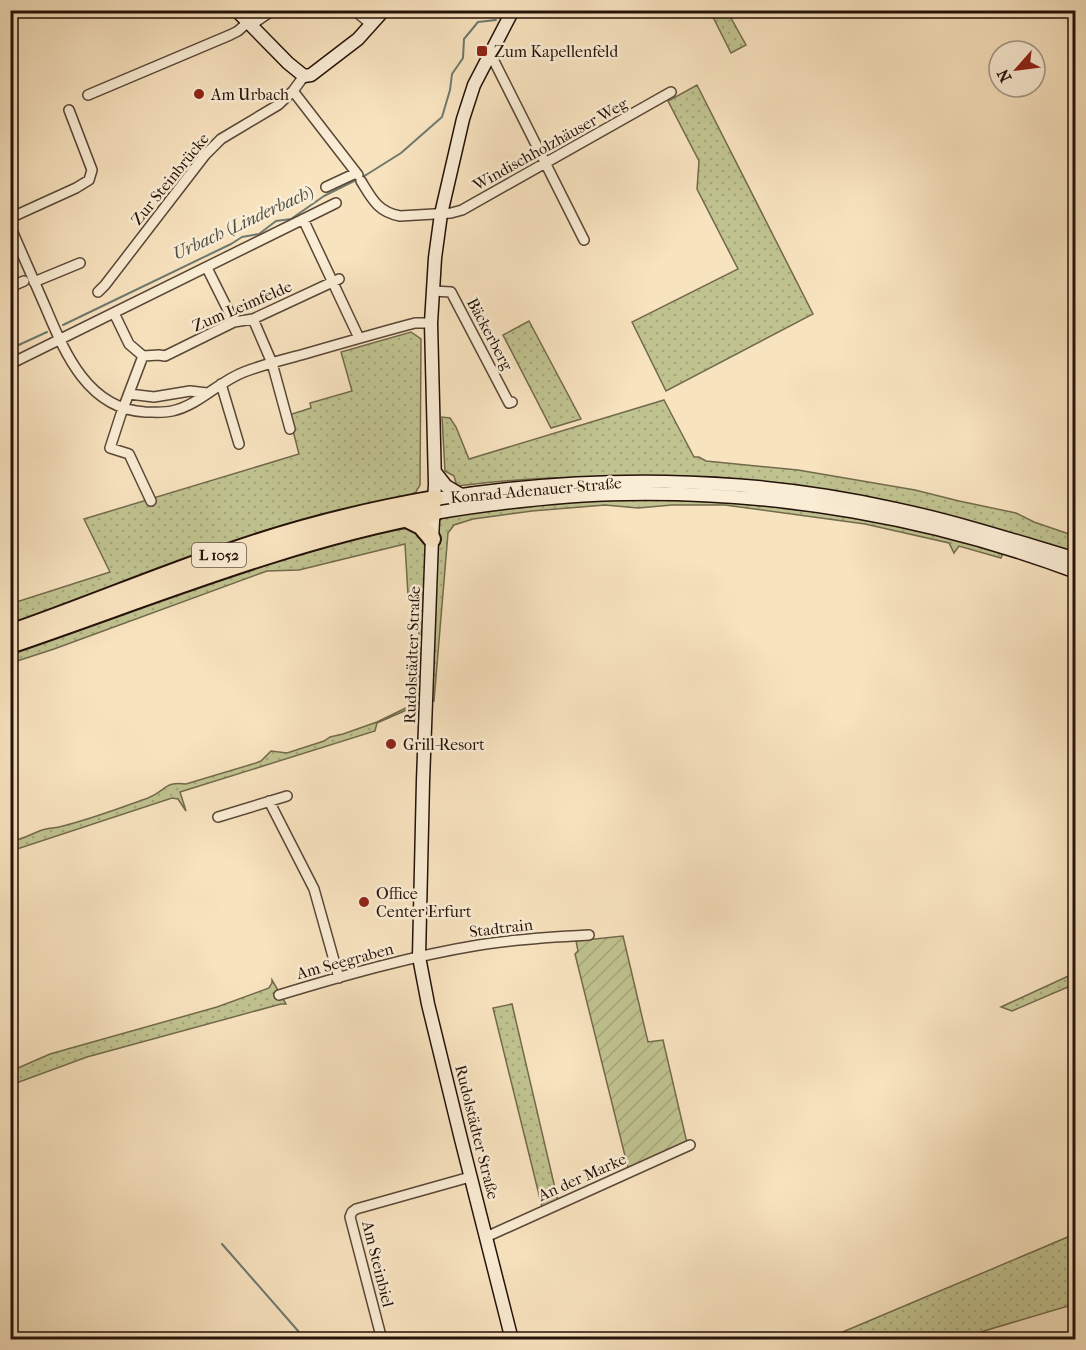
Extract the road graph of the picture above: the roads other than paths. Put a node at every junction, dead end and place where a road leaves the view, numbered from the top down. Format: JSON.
{"nodes":[{"id":1,"x":236,"y":10,"type":"edge"},
{"id":2,"x":273,"y":10,"type":"edge"},
{"id":3,"x":354,"y":10,"type":"edge"},
{"id":4,"x":384,"y":10,"type":"edge"},
{"id":5,"x":513,"y":10,"type":"edge"},
{"id":6,"x":250,"y":24,"type":"junction"},
{"id":7,"x":372,"y":25,"type":"junction"},
{"id":8,"x":488,"y":57,"type":"junction"},
{"id":9,"x":304,"y":76,"type":"junction"},
{"id":10,"x":293,"y":91,"type":"junction"},
{"id":11,"x":671,"y":92,"type":"dead end"},
{"id":12,"x":88,"y":95,"type":"dead end"},
{"id":13,"x":69,"y":110,"type":"dead end"},
{"id":14,"x":546,"y":163,"type":"junction"},
{"id":15,"x":359,"y":176,"type":"junction"},
{"id":16,"x":326,"y":187,"type":"dead end"},
{"id":17,"x":336,"y":203,"type":"dead end"},
{"id":18,"x":441,"y":214,"type":"junction"},
{"id":19,"x":10,"y":218,"type":"edge"},
{"id":20,"x":303,"y":219,"type":"junction"},
{"id":21,"x":10,"y":226,"type":"edge"},
{"id":22,"x":584,"y":240,"type":"dead end"},
{"id":23,"x":80,"y":263,"type":"dead end"},
{"id":24,"x":207,"y":268,"type":"junction"},
{"id":25,"x":24,"y":281,"type":"dead end"},
{"id":26,"x":335,"y":281,"type":"junction"},
{"id":27,"x":34,"y":282,"type":"junction"},
{"id":28,"x":10,"y":287,"type":"edge"},
{"id":29,"x":433,"y":291,"type":"junction"},
{"id":30,"x":98,"y":292,"type":"dead end"},
{"id":31,"x":114,"y":313,"type":"junction"},
{"id":32,"x":253,"y":319,"type":"junction"},
{"id":33,"x":234,"y":322,"type":"junction"},
{"id":34,"x":432,"y":322,"type":"junction"},
{"id":35,"x":359,"y":338,"type":"junction"},
{"id":36,"x":60,"y":340,"type":"junction"},
{"id":37,"x":143,"y":356,"type":"junction"},
{"id":38,"x":272,"y":363,"type":"junction"},
{"id":39,"x":10,"y":364,"type":"edge"},
{"id":40,"x":220,"y":384,"type":"junction"},
{"id":41,"x":207,"y":393,"type":"junction"},
{"id":42,"x":129,"y":394,"type":"junction"},
{"id":43,"x":512,"y":402,"type":"dead end"},
{"id":44,"x":123,"y":408,"type":"junction"},
{"id":45,"x":290,"y":429,"type":"dead end"},
{"id":46,"x":239,"y":444,"type":"dead end"},
{"id":47,"x":435,"y":472,"type":"junction"},
{"id":48,"x":462,"y":495,"type":"junction"},
{"id":49,"x":151,"y":501,"type":"dead end"},
{"id":50,"x":434,"y":506,"type":"junction"},
{"id":51,"x":407,"y":519,"type":"junction"},
{"id":52,"x":432,"y":539,"type":"junction"},
{"id":53,"x":1076,"y":559,"type":"edge"},
{"id":54,"x":1076,"y":572,"type":"edge"},
{"id":55,"x":10,"y":633,"type":"edge"},
{"id":56,"x":10,"y":645,"type":"edge"},
{"id":57,"x":287,"y":796,"type":"dead end"},
{"id":58,"x":269,"y":801,"type":"junction"},
{"id":59,"x":218,"y":817,"type":"dead end"},
{"id":60,"x":589,"y":935,"type":"dead end"},
{"id":61,"x":418,"y":957,"type":"junction"},
{"id":62,"x":339,"y":978,"type":"junction"},
{"id":63,"x":279,"y":995,"type":"dead end"},
{"id":64,"x":690,"y":1145,"type":"dead end"},
{"id":65,"x":470,"y":1177,"type":"junction"},
{"id":66,"x":486,"y":1237,"type":"junction"},
{"id":67,"x":382,"y":1340,"type":"edge"},
{"id":68,"x":512,"y":1340,"type":"edge"}],
"edges":[{"from":1,"to":6,"type":"street"},
{"from":2,"to":6,"type":"street"},
{"from":3,"to":7,"type":"street"},
{"from":4,"to":7,"type":"street"},
{"from":5,"to":8,"type":"street","name":"Rudolstädter Straße"},
{"from":6,"to":9,"type":"street"},
{"from":6,"to":12,"type":"street"},
{"from":7,"to":9,"type":"street"},
{"from":8,"to":14,"type":"street"},
{"from":8,"to":18,"type":"street","name":"Rudolstädter Straße"},
{"from":9,"to":10,"type":"street","name":"Zur Steinbrücke"},
{"from":10,"to":15,"type":"street","name":"Windischholzhäuser Weg"},
{"from":10,"to":30,"type":"street","name":"Zur Steinbrücke"},
{"from":11,"to":14,"type":"street","name":"Windischholzhäuser Weg"},
{"from":13,"to":19,"type":"street"},
{"from":14,"to":18,"type":"street","name":"Windischholzhäuser Weg"},
{"from":14,"to":22,"type":"street"},
{"from":15,"to":16,"type":"street"},
{"from":15,"to":18,"type":"street","name":"Windischholzhäuser Weg"},
{"from":17,"to":20,"type":"street"},
{"from":18,"to":29,"type":"street","name":"Rudolstädter Straße"},
{"from":20,"to":24,"type":"street"},
{"from":20,"to":26,"type":"street"},
{"from":21,"to":27,"type":"street"},
{"from":23,"to":27,"type":"street"},
{"from":24,"to":31,"type":"street"},
{"from":24,"to":33,"type":"street"},
{"from":25,"to":28,"type":"street"},
{"from":26,"to":32,"type":"street","name":"Zum Leimfelde"},
{"from":26,"to":35,"type":"street"},
{"from":27,"to":36,"type":"street"},
{"from":29,"to":34,"type":"street","name":"Rudolstädter Straße"},
{"from":29,"to":43,"type":"street","name":"Bäckerberg"},
{"from":31,"to":36,"type":"street"},
{"from":31,"to":37,"type":"street"},
{"from":32,"to":33,"type":"street","name":"Zum Leimfelde"},
{"from":32,"to":38,"type":"street"},
{"from":33,"to":37,"type":"street","name":"Zum Leimfelde"},
{"from":34,"to":35,"type":"street"},
{"from":34,"to":47,"type":"street","name":"Rudolstädter Straße"},
{"from":35,"to":38,"type":"street"},
{"from":36,"to":39,"type":"street"},
{"from":36,"to":44,"type":"street"},
{"from":37,"to":42,"type":"street"},
{"from":38,"to":40,"type":"street"},
{"from":38,"to":45,"type":"street"},
{"from":40,"to":41,"type":"street"},
{"from":40,"to":46,"type":"street"},
{"from":41,"to":42,"type":"street"},
{"from":41,"to":44,"type":"street"},
{"from":42,"to":44,"type":"street"},
{"from":44,"to":49,"type":"street"},
{"from":47,"to":48,"type":"street"},
{"from":47,"to":50,"type":"street","name":"Rudolstädter Straße"},
{"from":48,"to":50,"type":"street","name":"Konrad-Adenauer-Straße","number":"L 1052"},
{"from":48,"to":53,"type":"street","name":"Konrad-Adenauer-Straße","number":"L 1052"},
{"from":50,"to":51,"type":"highway","name":"Konrad-Adenauer-Straße","number":"L 1052"},
{"from":50,"to":52,"type":"street","name":"Rudolstädter Straße"},
{"from":50,"to":54,"type":"street","name":"Konrad-Adenauer-Straße","number":"L 1052"},
{"from":50,"to":55,"type":"highway","name":"Konrad-Adenauer-Straße","number":"L 1052"},
{"from":51,"to":52,"type":"highway"},
{"from":51,"to":56,"type":"highway","name":"Konrad-Adenauer-Straße","number":"L 1052"},
{"from":52,"to":61,"type":"street","name":"Rudolstädter Straße"},
{"from":57,"to":58,"type":"street"},
{"from":58,"to":59,"type":"street"},
{"from":58,"to":62,"type":"street"},
{"from":60,"to":61,"type":"street","name":"Stadtrain"},
{"from":61,"to":62,"type":"street","name":"Am Seegraben"},
{"from":61,"to":65,"type":"street","name":"Rudolstädter Straße"},
{"from":62,"to":63,"type":"street","name":"Am Seegraben"},
{"from":64,"to":66,"type":"street","name":"An der Marke"},
{"from":65,"to":66,"type":"street","name":"Rudolstädter Straße"},
{"from":65,"to":67,"type":"street","name":"Am Steinbiel"},
{"from":66,"to":68,"type":"street","name":"Rudolstädter Straße"}]}
